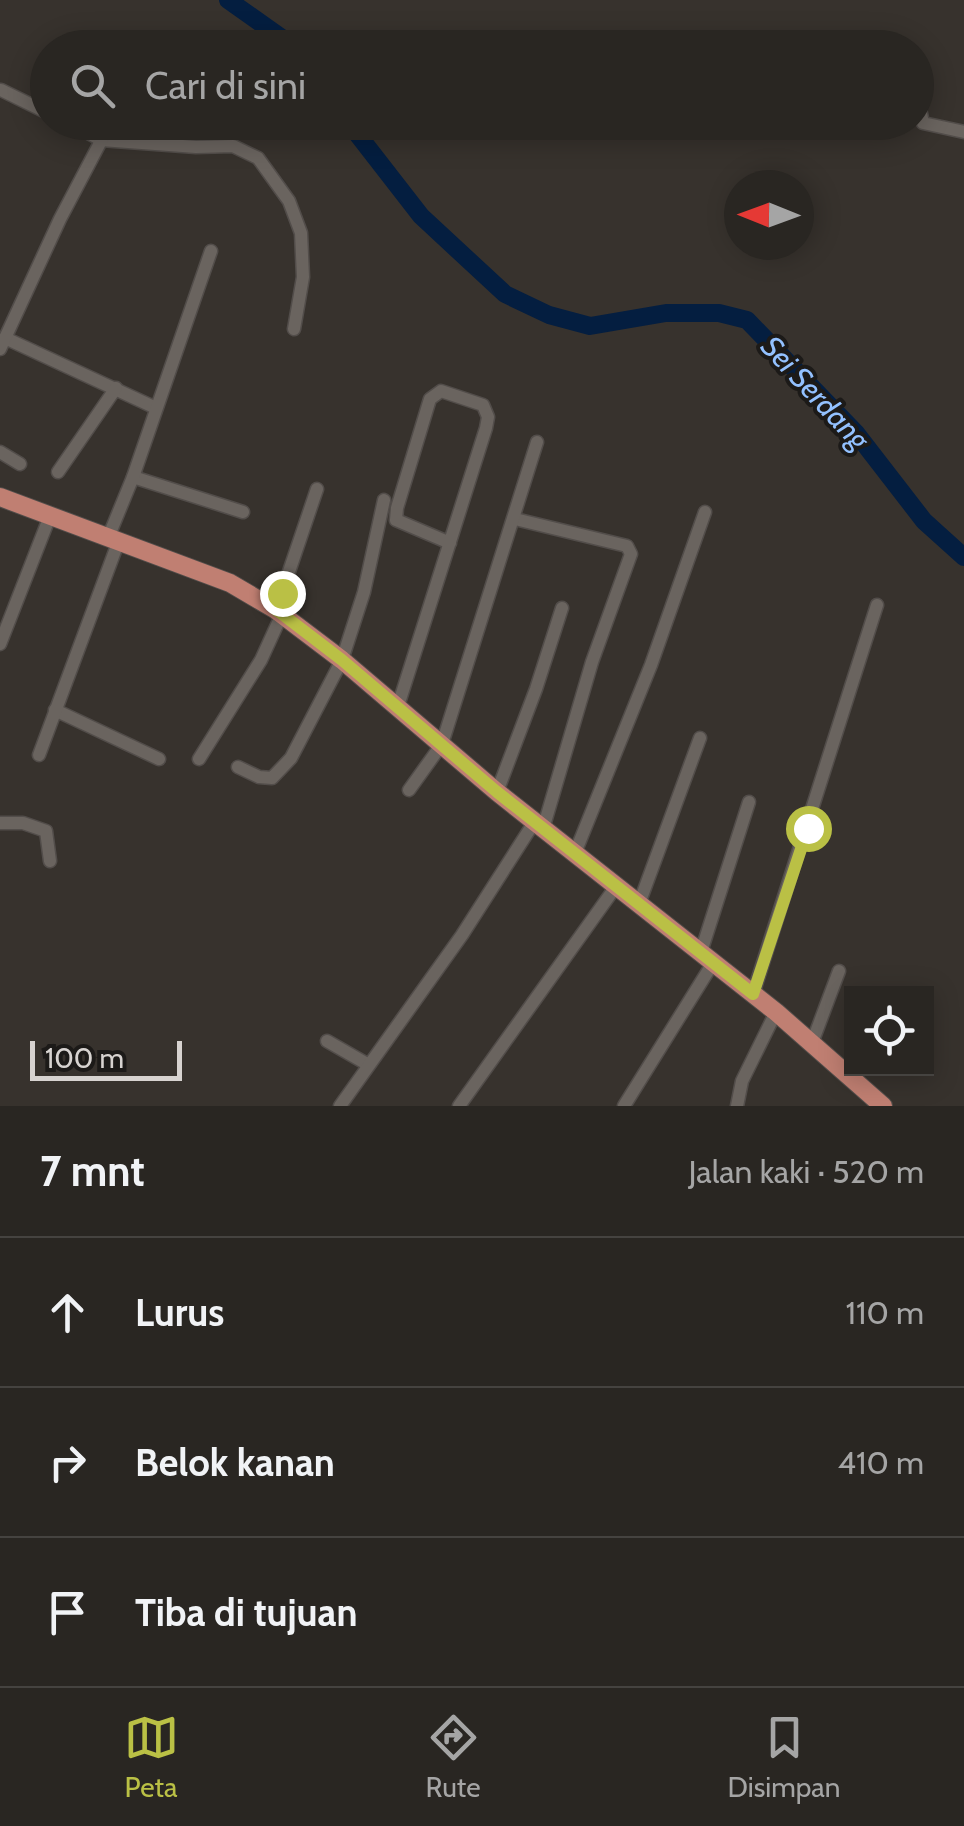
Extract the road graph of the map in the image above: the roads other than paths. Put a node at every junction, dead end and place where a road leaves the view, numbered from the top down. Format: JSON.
{"nodes":[{"id":1,"x":1,"y":90,"type":"edge"},
{"id":2,"x":30,"y":104,"type":"edge"},
{"id":3,"x":934,"y":125,"type":"edge"},
{"id":4,"x":964,"y":132,"type":"edge"},
{"id":5,"x":100,"y":140,"type":"joint"},
{"id":6,"x":211,"y":250,"type":"dead end"},
{"id":7,"x":294,"y":329,"type":"dead end"},
{"id":8,"x":3,"y":343,"type":"edge"},
{"id":9,"x":116,"y":388,"type":"junction"},
{"id":10,"x":156,"y":408,"type":"junction"},
{"id":11,"x":537,"y":442,"type":"dead end"},
{"id":12,"x":0,"y":452,"type":"edge"},
{"id":13,"x":20,"y":464,"type":"dead end"},
{"id":14,"x":58,"y":472,"type":"dead end"},
{"id":15,"x":133,"y":478,"type":"junction"},
{"id":16,"x":316,"y":489,"type":"dead end"},
{"id":17,"x":0,"y":497,"type":"edge"},
{"id":18,"x":384,"y":500,"type":"dead end"},
{"id":19,"x":243,"y":512,"type":"dead end"},
{"id":20,"x":705,"y":512,"type":"dead end"},
{"id":21,"x":50,"y":516,"type":"junction"},
{"id":22,"x":515,"y":520,"type":"junction"},
{"id":23,"x":113,"y":540,"type":"junction"},
{"id":24,"x":450,"y":543,"type":"junction"},
{"id":25,"x":877,"y":605,"type":"dead end"},
{"id":26,"x":562,"y":608,"type":"dead end"},
{"id":27,"x":279,"y":612,"type":"junction"},
{"id":28,"x":0,"y":644,"type":"edge"},
{"id":29,"x":342,"y":660,"type":"junction"},
{"id":30,"x":398,"y":706,"type":"junction"},
{"id":31,"x":55,"y":710,"type":"junction"},
{"id":32,"x":700,"y":738,"type":"dead end"},
{"id":33,"x":442,"y":744,"type":"junction"},
{"id":34,"x":39,"y":755,"type":"dead end"},
{"id":35,"x":200,"y":758,"type":"dead end"},
{"id":36,"x":159,"y":759,"type":"dead end"},
{"id":37,"x":238,"y":767,"type":"dead end"},
{"id":38,"x":409,"y":790,"type":"dead end"},
{"id":39,"x":497,"y":792,"type":"junction"},
{"id":40,"x":750,"y":802,"type":"dead end"},
{"id":41,"x":0,"y":824,"type":"edge"},
{"id":42,"x":539,"y":825,"type":"junction"},
{"id":43,"x":575,"y":853,"type":"junction"},
{"id":44,"x":50,"y":862,"type":"dead end"},
{"id":45,"x":618,"y":885,"type":"junction"},
{"id":46,"x":639,"y":904,"type":"junction"},
{"id":47,"x":707,"y":957,"type":"junction"},
{"id":48,"x":838,"y":971,"type":"dead end"},
{"id":49,"x":753,"y":994,"type":"junction"},
{"id":50,"x":776,"y":1012,"type":"junction"},
{"id":51,"x":327,"y":1041,"type":"dead end"},
{"id":52,"x":812,"y":1043,"type":"junction"},
{"id":53,"x":367,"y":1064,"type":"junction"},
{"id":54,"x":340,"y":1106,"type":"edge"},
{"id":55,"x":458,"y":1106,"type":"edge"},
{"id":56,"x":624,"y":1106,"type":"edge"},
{"id":57,"x":737,"y":1106,"type":"edge"},
{"id":58,"x":884,"y":1106,"type":"edge"}],
"edges":[{"from":1,"to":2,"type":"street"},
{"from":3,"to":4,"type":"street"},
{"from":5,"to":7,"type":"street"},
{"from":5,"to":8,"type":"street"},
{"from":6,"to":10,"type":"street"},
{"from":8,"to":9,"type":"street"},
{"from":9,"to":10,"type":"street"},
{"from":9,"to":14,"type":"street"},
{"from":10,"to":15,"type":"street"},
{"from":11,"to":22,"type":"street"},
{"from":12,"to":13,"type":"street"},
{"from":15,"to":19,"type":"street"},
{"from":15,"to":23,"type":"street"},
{"from":16,"to":27,"type":"street"},
{"from":17,"to":21,"type":"main road"},
{"from":18,"to":29,"type":"street"},
{"from":20,"to":43,"type":"street"},
{"from":21,"to":23,"type":"main road"},
{"from":21,"to":28,"type":"street"},
{"from":22,"to":33,"type":"street"},
{"from":22,"to":42,"type":"street"},
{"from":23,"to":27,"type":"main road"},
{"from":23,"to":31,"type":"street"},
{"from":24,"to":24,"type":"street"},
{"from":24,"to":30,"type":"street"},
{"from":25,"to":49,"type":"street"},
{"from":26,"to":39,"type":"street"},
{"from":27,"to":29,"type":"main road"},
{"from":27,"to":35,"type":"street"},
{"from":29,"to":30,"type":"main road"},
{"from":29,"to":37,"type":"street"},
{"from":30,"to":33,"type":"main road"},
{"from":31,"to":34,"type":"street"},
{"from":31,"to":36,"type":"street"},
{"from":32,"to":46,"type":"street"},
{"from":33,"to":38,"type":"street"},
{"from":33,"to":39,"type":"main road"},
{"from":39,"to":42,"type":"main road"},
{"from":40,"to":47,"type":"street"},
{"from":41,"to":44,"type":"street"},
{"from":42,"to":43,"type":"main road"},
{"from":42,"to":53,"type":"street"},
{"from":43,"to":45,"type":"main road"},
{"from":45,"to":46,"type":"main road"},
{"from":45,"to":55,"type":"street"},
{"from":46,"to":47,"type":"main road"},
{"from":47,"to":49,"type":"main road"},
{"from":47,"to":56,"type":"street"},
{"from":48,"to":52,"type":"street"},
{"from":49,"to":50,"type":"main road"},
{"from":50,"to":52,"type":"main road"},
{"from":50,"to":57,"type":"street"},
{"from":51,"to":53,"type":"street"},
{"from":52,"to":58,"type":"main road"},
{"from":53,"to":54,"type":"street"}]}
